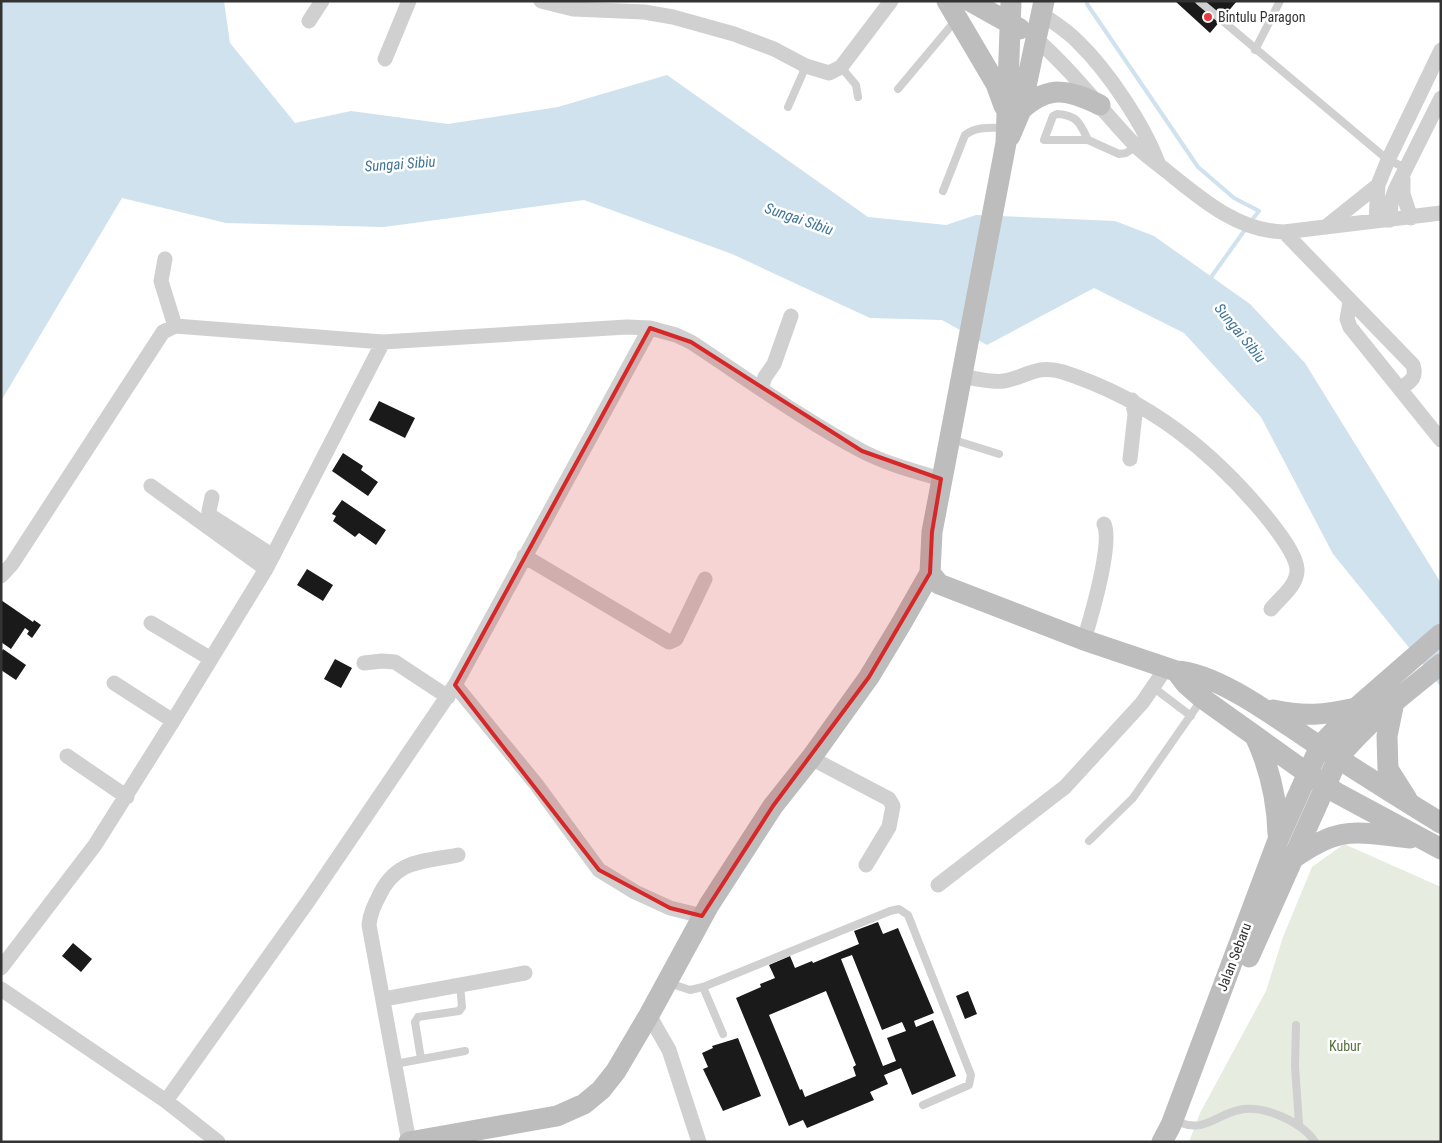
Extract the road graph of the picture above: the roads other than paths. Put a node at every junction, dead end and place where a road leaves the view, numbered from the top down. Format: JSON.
{"nodes":[{"id":1,"x":322,"y":1,"type":"edge"},
{"id":2,"x":409,"y":1,"type":"edge"},
{"id":3,"x":541,"y":1,"type":"edge"},
{"id":4,"x":891,"y":1,"type":"edge"},
{"id":5,"x":970,"y":1,"type":"edge"},
{"id":6,"x":1011,"y":1,"type":"edge"},
{"id":7,"x":1020,"y":1,"type":"edge"},
{"id":8,"x":1198,"y":1,"type":"edge"},
{"id":9,"x":1280,"y":1,"type":"edge"},
{"id":10,"x":1043,"y":8,"type":"edge"},
{"id":11,"x":952,"y":10,"type":"edge"},
{"id":12,"x":309,"y":21,"type":"dead end"},
{"id":13,"x":1011,"y":24,"type":"junction"},
{"id":14,"x":1036,"y":38,"type":"junction"},
{"id":15,"x":1255,"y":50,"type":"junction"},
{"id":16,"x":1441,"y":50,"type":"edge"},
{"id":17,"x":385,"y":59,"type":"dead end"},
{"id":18,"x":806,"y":66,"type":"junction"},
{"id":19,"x":841,"y":66,"type":"junction"},
{"id":20,"x":898,"y":89,"type":"dead end"},
{"id":21,"x":858,"y":97,"type":"dead end"},
{"id":22,"x":1441,"y":98,"type":"edge"},
{"id":23,"x":1100,"y":105,"type":"junction"},
{"id":24,"x":788,"y":107,"type":"dead end"},
{"id":25,"x":1009,"y":124,"type":"junction"},
{"id":26,"x":1088,"y":140,"type":"junction"},
{"id":27,"x":1137,"y":146,"type":"junction"},
{"id":28,"x":1388,"y":160,"type":"junction"},
{"id":29,"x":1159,"y":165,"type":"junction"},
{"id":30,"x":1405,"y":171,"type":"junction"},
{"id":31,"x":1378,"y":185,"type":"junction"},
{"id":32,"x":943,"y":191,"type":"dead end"},
{"id":33,"x":1440,"y":214,"type":"edge"},
{"id":34,"x":1412,"y":218,"type":"junction"},
{"id":35,"x":1383,"y":221,"type":"junction"},
{"id":36,"x":1327,"y":226,"type":"junction"},
{"id":37,"x":1284,"y":232,"type":"junction"},
{"id":38,"x":165,"y":259,"type":"dead end"},
{"id":39,"x":1350,"y":302,"type":"junction"},
{"id":40,"x":791,"y":316,"type":"dead end"},
{"id":41,"x":175,"y":326,"type":"junction"},
{"id":42,"x":1376,"y":326,"type":"junction"},
{"id":43,"x":650,"y":328,"type":"junction"},
{"id":44,"x":1361,"y":340,"type":"junction"},
{"id":45,"x":383,"y":342,"type":"junction"},
{"id":46,"x":963,"y":377,"type":"junction"},
{"id":47,"x":761,"y":388,"type":"junction"},
{"id":48,"x":1401,"y":388,"type":"junction"},
{"id":49,"x":1132,"y":400,"type":"junction"},
{"id":50,"x":951,"y":439,"type":"junction"},
{"id":51,"x":1441,"y":440,"type":"edge"},
{"id":52,"x":999,"y":454,"type":"dead end"},
{"id":53,"x":1130,"y":459,"type":"dead end"},
{"id":54,"x":941,"y":478,"type":"junction"},
{"id":55,"x":151,"y":486,"type":"dead end"},
{"id":56,"x":212,"y":497,"type":"dead end"},
{"id":57,"x":1104,"y":524,"type":"dead end"},
{"id":58,"x":524,"y":556,"type":"junction"},
{"id":59,"x":269,"y":563,"type":"junction"},
{"id":60,"x":930,"y":574,"type":"junction"},
{"id":61,"x":1,"y":576,"type":"edge"},
{"id":62,"x":705,"y":579,"type":"dead end"},
{"id":63,"x":1271,"y":609,"type":"dead end"},
{"id":64,"x":152,"y":623,"type":"dead end"},
{"id":65,"x":1441,"y":634,"type":"edge"},
{"id":66,"x":1084,"y":640,"type":"junction"},
{"id":67,"x":211,"y":659,"type":"junction"},
{"id":68,"x":364,"y":663,"type":"dead end"},
{"id":69,"x":1441,"y":664,"type":"edge"},
{"id":70,"x":1171,"y":670,"type":"junction"},
{"id":71,"x":114,"y":682,"type":"dead end"},
{"id":72,"x":1154,"y":688,"type":"junction"},
{"id":73,"x":452,"y":691,"type":"junction"},
{"id":74,"x":1394,"y":702,"type":"junction"},
{"id":75,"x":1196,"y":707,"type":"junction"},
{"id":76,"x":1260,"y":708,"type":"junction"},
{"id":77,"x":1356,"y":708,"type":"junction"},
{"id":78,"x":173,"y":722,"type":"junction"},
{"id":79,"x":1255,"y":736,"type":"junction"},
{"id":80,"x":1329,"y":752,"type":"junction"},
{"id":81,"x":67,"y":756,"type":"dead end"},
{"id":82,"x":812,"y":758,"type":"junction"},
{"id":83,"x":1307,"y":773,"type":"junction"},
{"id":84,"x":1325,"y":785,"type":"junction"},
{"id":85,"x":127,"y":797,"type":"junction"},
{"id":86,"x":1409,"y":803,"type":"junction"},
{"id":87,"x":1441,"y":823,"type":"edge"},
{"id":88,"x":1420,"y":839,"type":"junction"},
{"id":89,"x":1278,"y":840,"type":"junction"},
{"id":90,"x":1089,"y":841,"type":"dead end"},
{"id":91,"x":1441,"y":849,"type":"edge"},
{"id":92,"x":458,"y":855,"type":"dead end"},
{"id":93,"x":1291,"y":860,"type":"junction"},
{"id":94,"x":866,"y":865,"type":"dead end"},
{"id":95,"x":938,"y":885,"type":"dead end"},
{"id":96,"x":702,"y":916,"type":"junction"},
{"id":97,"x":1,"y":968,"type":"edge"},
{"id":98,"x":525,"y":972,"type":"dead end"},
{"id":99,"x":667,"y":983,"type":"junction"},
{"id":100,"x":460,"y":984,"type":"junction"},
{"id":101,"x":703,"y":987,"type":"junction"},
{"id":102,"x":1,"y":989,"type":"edge"},
{"id":103,"x":384,"y":999,"type":"junction"},
{"id":104,"x":649,"y":1016,"type":"junction"},
{"id":105,"x":1296,"y":1025,"type":"dead end"},
{"id":106,"x":723,"y":1034,"type":"dead end"},
{"id":107,"x":465,"y":1051,"type":"dead end"},
{"id":108,"x":422,"y":1059,"type":"junction"},
{"id":109,"x":395,"y":1064,"type":"junction"},
{"id":110,"x":166,"y":1101,"type":"junction"},
{"id":111,"x":923,"y":1105,"type":"dead end"},
{"id":112,"x":1299,"y":1124,"type":"junction"},
{"id":113,"x":1176,"y":1132,"type":"edge"},
{"id":114,"x":218,"y":1142,"type":"edge"},
{"id":115,"x":409,"y":1142,"type":"edge"},
{"id":116,"x":699,"y":1142,"type":"edge"},
{"id":117,"x":1162,"y":1142,"type":"edge"},
{"id":118,"x":1315,"y":1142,"type":"edge"}],
"edges":[{"from":1,"to":12,"type":"street"},
{"from":2,"to":17,"type":"street"},
{"from":3,"to":18,"type":"street"},
{"from":4,"to":19,"type":"street"},
{"from":5,"to":13,"type":"main road"},
{"from":6,"to":13,"type":"main road"},
{"from":7,"to":10,"type":"main road"},
{"from":8,"to":15,"type":"lane"},
{"from":9,"to":15,"type":"lane"},
{"from":10,"to":14,"type":"main road"},
{"from":10,"to":29,"type":"street"},
{"from":11,"to":20,"type":"lane"},
{"from":11,"to":25,"type":"main road"},
{"from":13,"to":14,"type":"main road"},
{"from":13,"to":25,"type":"main road"},
{"from":14,"to":23,"type":"street"},
{"from":14,"to":25,"type":"main road"},
{"from":15,"to":28,"type":"lane"},
{"from":16,"to":28,"type":"street"},
{"from":18,"to":19,"type":"street"},
{"from":18,"to":24,"type":"lane"},
{"from":19,"to":21,"type":"lane"},
{"from":22,"to":30,"type":"street"},
{"from":23,"to":25,"type":"main road"},
{"from":23,"to":27,"type":"street"},
{"from":25,"to":32,"type":"lane"},
{"from":25,"to":46,"type":"main road"},
{"from":26,"to":26,"type":"lane"},
{"from":26,"to":27,"type":"lane"},
{"from":27,"to":29,"type":"street"},
{"from":28,"to":30,"type":"lane"},
{"from":28,"to":31,"type":"street"},
{"from":29,"to":37,"type":"street"},
{"from":30,"to":34,"type":"street"},
{"from":30,"to":35,"type":"street"},
{"from":31,"to":35,"type":"street"},
{"from":31,"to":36,"type":"street"},
{"from":33,"to":34,"type":"street"},
{"from":34,"to":35,"type":"street"},
{"from":35,"to":36,"type":"street"},
{"from":36,"to":37,"type":"street"},
{"from":37,"to":39,"type":"street"},
{"from":38,"to":41,"type":"street"},
{"from":39,"to":42,"type":"street"},
{"from":39,"to":44,"type":"street"},
{"from":40,"to":47,"type":"street"},
{"from":41,"to":45,"type":"street"},
{"from":41,"to":61,"type":"street"},
{"from":42,"to":44,"type":"street"},
{"from":42,"to":48,"type":"street"},
{"from":43,"to":45,"type":"street"},
{"from":43,"to":47,"type":"street"},
{"from":43,"to":58,"type":"street"},
{"from":44,"to":48,"type":"street"},
{"from":45,"to":59,"type":"street"},
{"from":46,"to":49,"type":"street"},
{"from":46,"to":50,"type":"main road"},
{"from":47,"to":54,"type":"street"},
{"from":48,"to":51,"type":"street"},
{"from":49,"to":53,"type":"street"},
{"from":49,"to":63,"type":"street"},
{"from":50,"to":52,"type":"lane"},
{"from":50,"to":54,"type":"main road"},
{"from":54,"to":60,"type":"main road"},
{"from":55,"to":59,"type":"street"},
{"from":56,"to":59,"type":"street"},
{"from":57,"to":66,"type":"street"},
{"from":58,"to":62,"type":"street"},
{"from":58,"to":73,"type":"street"},
{"from":59,"to":67,"type":"street"},
{"from":60,"to":66,"type":"main road"},
{"from":60,"to":82,"type":"main road"},
{"from":64,"to":67,"type":"street"},
{"from":65,"to":77,"type":"main road"},
{"from":66,"to":70,"type":"main road"},
{"from":67,"to":78,"type":"street"},
{"from":68,"to":73,"type":"street"},
{"from":69,"to":74,"type":"main road"},
{"from":70,"to":72,"type":"street"},
{"from":70,"to":75,"type":"main road"},
{"from":70,"to":76,"type":"main road"},
{"from":71,"to":78,"type":"street"},
{"from":72,"to":75,"type":"lane"},
{"from":72,"to":95,"type":"street"},
{"from":73,"to":96,"type":"street"},
{"from":73,"to":110,"type":"street"},
{"from":74,"to":80,"type":"main road"},
{"from":74,"to":86,"type":"main road"},
{"from":75,"to":79,"type":"main road"},
{"from":75,"to":90,"type":"lane"},
{"from":76,"to":77,"type":"main road"},
{"from":76,"to":80,"type":"main road"},
{"from":77,"to":80,"type":"main road"},
{"from":78,"to":85,"type":"street"},
{"from":79,"to":83,"type":"main road"},
{"from":79,"to":89,"type":"main road"},
{"from":80,"to":83,"type":"main road","name":"Jalan Sebaru"},
{"from":80,"to":84,"type":"main road","name":"Jalan Sebaru"},
{"from":80,"to":86,"type":"main road"},
{"from":81,"to":85,"type":"street"},
{"from":82,"to":94,"type":"street"},
{"from":82,"to":96,"type":"main road"},
{"from":83,"to":84,"type":"main road"},
{"from":83,"to":89,"type":"main road","name":"Jalan Sebaru"},
{"from":84,"to":88,"type":"main road"},
{"from":84,"to":93,"type":"main road","name":"Jalan Sebaru"},
{"from":85,"to":97,"type":"street"},
{"from":86,"to":87,"type":"main road"},
{"from":88,"to":91,"type":"main road"},
{"from":88,"to":93,"type":"main road"},
{"from":89,"to":117,"type":"main road","name":"Jalan Sebaru"},
{"from":92,"to":103,"type":"street"},
{"from":93,"to":113,"type":"main road","name":"Jalan Sebaru"},
{"from":96,"to":99,"type":"main road"},
{"from":98,"to":100,"type":"street"},
{"from":99,"to":101,"type":"lane"},
{"from":99,"to":104,"type":"main road"},
{"from":100,"to":103,"type":"street"},
{"from":100,"to":108,"type":"lane"},
{"from":101,"to":106,"type":"lane"},
{"from":101,"to":111,"type":"lane"},
{"from":102,"to":110,"type":"street"},
{"from":103,"to":109,"type":"street"},
{"from":104,"to":115,"type":"main road"},
{"from":104,"to":116,"type":"street"},
{"from":105,"to":112,"type":"lane"},
{"from":107,"to":108,"type":"lane"},
{"from":108,"to":109,"type":"lane"},
{"from":109,"to":115,"type":"street"},
{"from":110,"to":114,"type":"street"},
{"from":112,"to":113,"type":"lane"},
{"from":112,"to":118,"type":"lane"}]}
